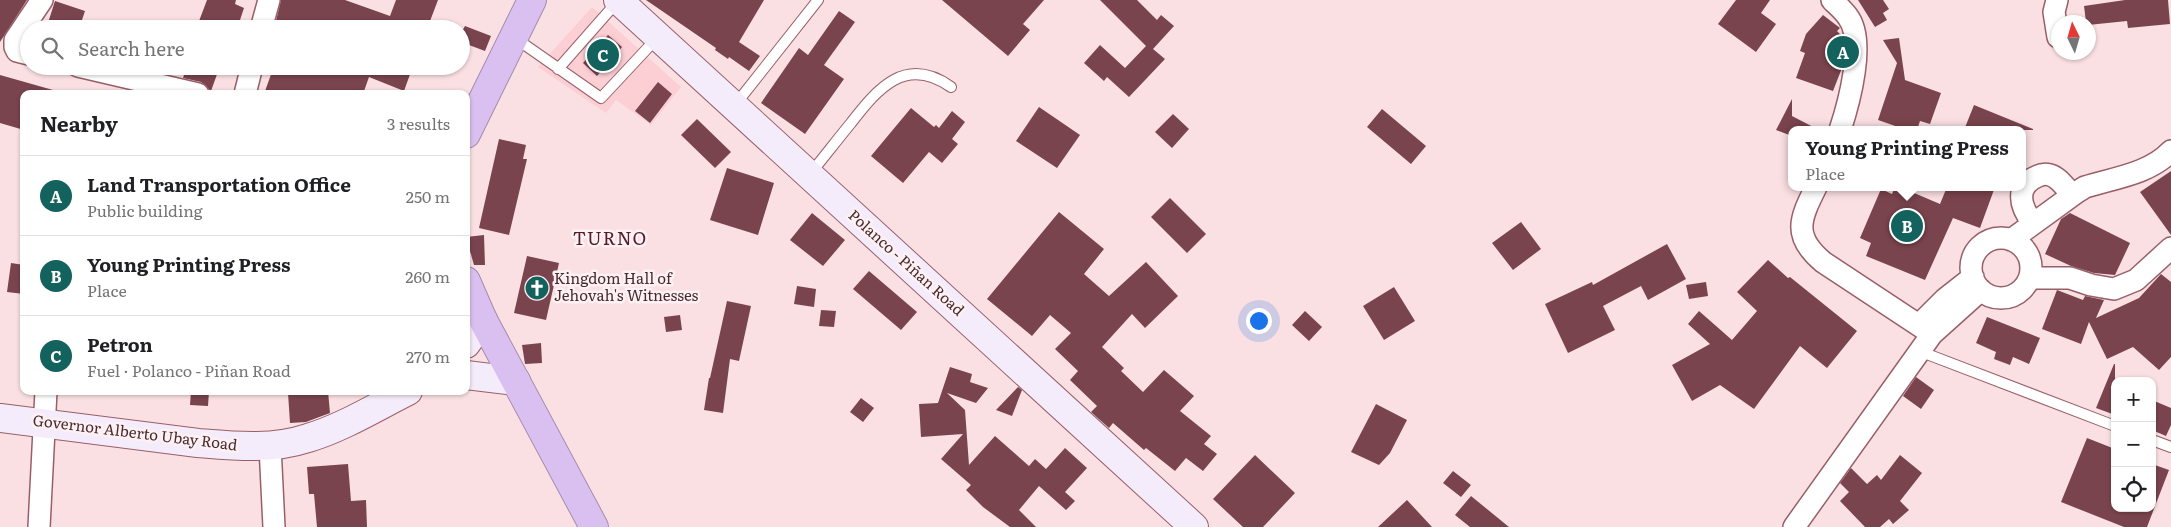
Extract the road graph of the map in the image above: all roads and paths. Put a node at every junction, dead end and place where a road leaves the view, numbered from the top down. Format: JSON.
{"nodes":[{"id":1,"x":42,"y":0,"type":"edge"},
{"id":2,"x":269,"y":0,"type":"edge"},
{"id":3,"x":532,"y":0,"type":"edge"},
{"id":4,"x":618,"y":0,"type":"edge"},
{"id":5,"x":818,"y":0,"type":"edge"},
{"id":6,"x":1832,"y":0,"type":"edge"},
{"id":7,"x":2057,"y":0,"type":"edge"},
{"id":8,"x":2054,"y":15,"type":"edge"},
{"id":9,"x":28,"y":20,"type":"edge"},
{"id":10,"x":263,"y":20,"type":"edge"},
{"id":11,"x":20,"y":33,"type":"edge"},
{"id":12,"x":658,"y":37,"type":"junction"},
{"id":13,"x":514,"y":38,"type":"junction"},
{"id":14,"x":20,"y":52,"type":"edge"},
{"id":15,"x":558,"y":69,"type":"junction"},
{"id":16,"x":117,"y":75,"type":"edge"},
{"id":17,"x":250,"y":75,"type":"edge"},
{"id":18,"x":951,"y":87,"type":"dead end"},
{"id":19,"x":181,"y":90,"type":"edge"},
{"id":20,"x":246,"y":90,"type":"edge"},
{"id":21,"x":734,"y":106,"type":"junction"},
{"id":22,"x":470,"y":126,"type":"edge"},
{"id":23,"x":1841,"y":126,"type":"edge"},
{"id":24,"x":2171,"y":151,"type":"edge"},
{"id":25,"x":810,"y":175,"type":"junction"},
{"id":26,"x":2026,"y":185,"type":"edge"},
{"id":27,"x":1814,"y":191,"type":"edge"},
{"id":28,"x":2022,"y":191,"type":"edge"},
{"id":29,"x":2072,"y":195,"type":"junction"},
{"id":30,"x":2033,"y":223,"type":"junction"},
{"id":31,"x":2011,"y":240,"type":"junction"},
{"id":32,"x":2171,"y":248,"type":"edge"},
{"id":33,"x":2030,"y":278,"type":"junction"},
{"id":34,"x":1977,"y":284,"type":"junction"},
{"id":35,"x":470,"y":290,"type":"edge"},
{"id":36,"x":483,"y":320,"type":"junction"},
{"id":37,"x":1925,"y":330,"type":"junction"},
{"id":38,"x":470,"y":338,"type":"edge"},
{"id":39,"x":1919,"y":352,"type":"junction"},
{"id":40,"x":470,"y":375,"type":"edge"},
{"id":41,"x":516,"y":381,"type":"junction"},
{"id":42,"x":46,"y":395,"type":"edge"},
{"id":43,"x":400,"y":395,"type":"edge"},
{"id":44,"x":0,"y":418,"type":"edge"},
{"id":45,"x":44,"y":423,"type":"junction"},
{"id":46,"x":2111,"y":424,"type":"edge"},
{"id":47,"x":2156,"y":442,"type":"edge"},
{"id":48,"x":270,"y":446,"type":"junction"},
{"id":49,"x":2171,"y":448,"type":"edge"},
{"id":50,"x":38,"y":527,"type":"edge"},
{"id":51,"x":274,"y":527,"type":"edge"},
{"id":52,"x":594,"y":527,"type":"edge"},
{"id":53,"x":1194,"y":527,"type":"edge"},
{"id":54,"x":1794,"y":527,"type":"edge"}],
"edges":[{"from":1,"to":9,"type":"street"},
{"from":2,"to":10,"type":"street"},
{"from":3,"to":13,"type":"highway"},
{"from":4,"to":12,"type":"main road","name":"Polanco - Piñan Road"},
{"from":4,"to":15,"type":"lane"},
{"from":5,"to":21,"type":"lane"},
{"from":6,"to":23,"type":"street"},
{"from":7,"to":8,"type":"street"},
{"from":11,"to":14,"type":"street"},
{"from":12,"to":15,"type":"lane"},
{"from":12,"to":21,"type":"main road","name":"Polanco - Piñan Road"},
{"from":13,"to":15,"type":"lane"},
{"from":13,"to":22,"type":"highway"},
{"from":16,"to":19,"type":"street"},
{"from":17,"to":20,"type":"street"},
{"from":18,"to":25,"type":"lane"},
{"from":21,"to":25,"type":"main road","name":"Polanco - Piñan Road"},
{"from":24,"to":29,"type":"street"},
{"from":25,"to":53,"type":"main road","name":"Polanco - Piñan Road"},
{"from":26,"to":29,"type":"street"},
{"from":27,"to":37,"type":"street"},
{"from":28,"to":30,"type":"street"},
{"from":29,"to":30,"type":"street"},
{"from":30,"to":31,"type":"street"},
{"from":31,"to":33,"type":"street"},
{"from":31,"to":34,"type":"street"},
{"from":32,"to":33,"type":"street"},
{"from":33,"to":34,"type":"street"},
{"from":34,"to":37,"type":"street"},
{"from":35,"to":36,"type":"highway"},
{"from":36,"to":38,"type":"main road"},
{"from":36,"to":41,"type":"highway"},
{"from":37,"to":39,"type":"street"},
{"from":39,"to":46,"type":"lane"},
{"from":39,"to":54,"type":"street"},
{"from":40,"to":41,"type":"main road"},
{"from":41,"to":52,"type":"highway"},
{"from":42,"to":45,"type":"street"},
{"from":43,"to":48,"type":"main road","name":"Governor Alberto Ubay Road"},
{"from":44,"to":45,"type":"main road","name":"Governor Alberto Ubay Road"},
{"from":45,"to":48,"type":"main road","name":"Governor Alberto Ubay Road"},
{"from":45,"to":50,"type":"street"},
{"from":47,"to":49,"type":"lane"},
{"from":48,"to":51,"type":"street"}]}
